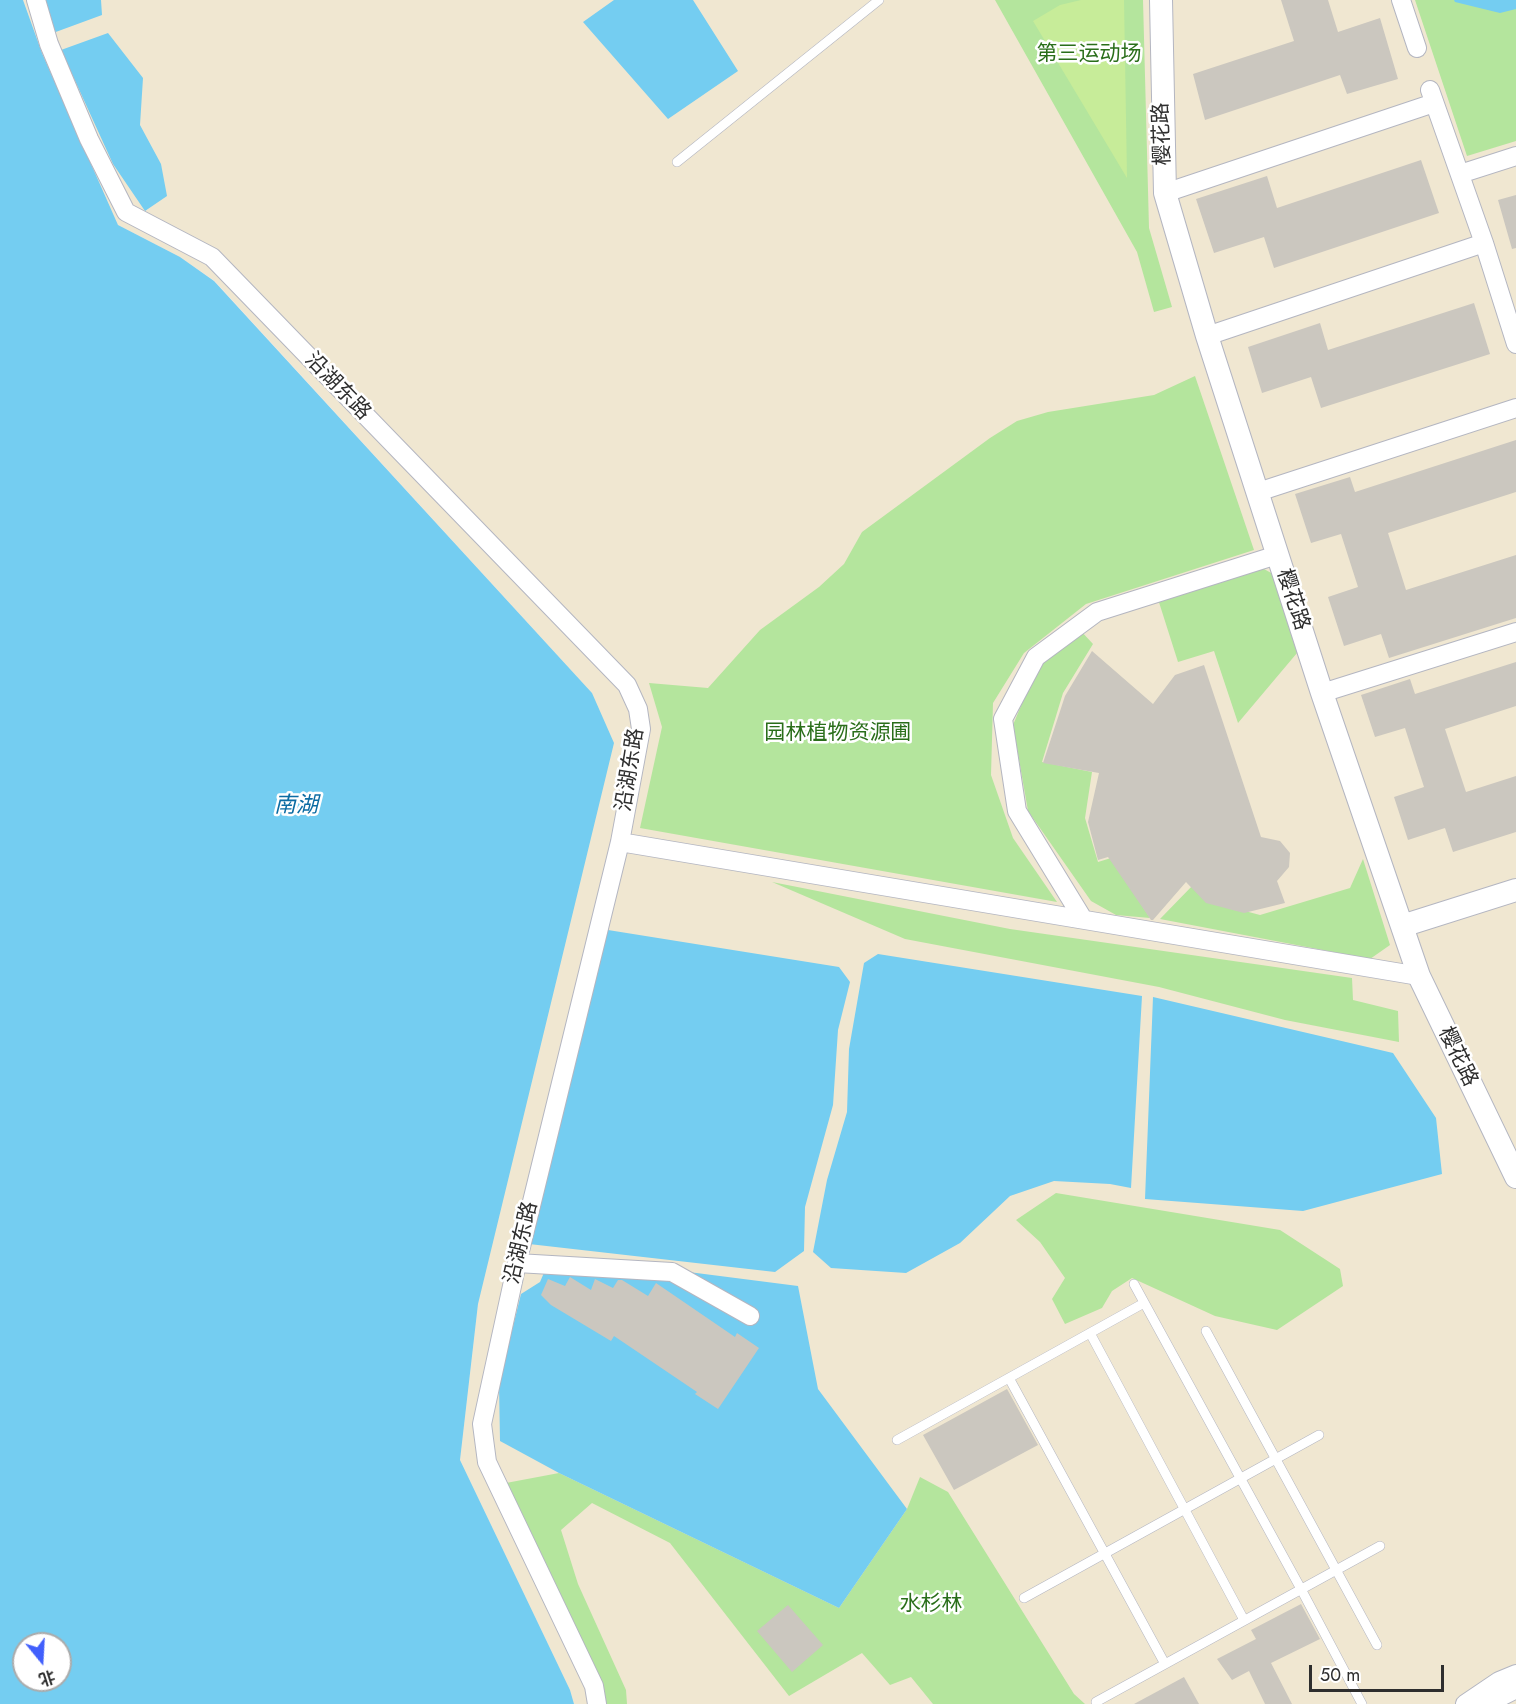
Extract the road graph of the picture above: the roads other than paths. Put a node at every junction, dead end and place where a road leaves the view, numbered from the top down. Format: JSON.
{"nodes":[{"id":1,"x":36,"y":0,"type":"edge"},
{"id":2,"x":879,"y":0,"type":"edge"},
{"id":3,"x":1161,"y":0,"type":"edge"},
{"id":4,"x":1401,"y":0,"type":"edge"},
{"id":5,"x":1417,"y":48,"type":"dead end"},
{"id":6,"x":1516,"y":156,"type":"edge"},
{"id":7,"x":677,"y":162,"type":"dead end"},
{"id":8,"x":1460,"y":174,"type":"junction"},
{"id":9,"x":1165,"y":193,"type":"junction"},
{"id":10,"x":1484,"y":243,"type":"junction"},
{"id":11,"x":1207,"y":336,"type":"junction"},
{"id":12,"x":1516,"y":344,"type":"edge"},
{"id":13,"x":1516,"y":408,"type":"edge"},
{"id":14,"x":1258,"y":492,"type":"junction"},
{"id":15,"x":1277,"y":555,"type":"junction"},
{"id":16,"x":1516,"y":633,"type":"edge"},
{"id":17,"x":1322,"y":693,"type":"junction"},
{"id":18,"x":620,"y":842,"type":"junction"},
{"id":19,"x":1516,"y":890,"type":"edge"},
{"id":20,"x":1083,"y":919,"type":"junction"},
{"id":21,"x":1402,"y":926,"type":"junction"},
{"id":22,"x":1419,"y":976,"type":"junction"},
{"id":23,"x":1516,"y":1177,"type":"edge"},
{"id":24,"x":517,"y":1263,"type":"junction"},
{"id":25,"x":1134,"y":1284,"type":"dead end"},
{"id":26,"x":1144,"y":1303,"type":"junction"},
{"id":27,"x":750,"y":1316,"type":"dead end"},
{"id":28,"x":1206,"y":1331,"type":"dead end"},
{"id":29,"x":1090,"y":1333,"type":"junction"},
{"id":30,"x":1008,"y":1378,"type":"junction"},
{"id":31,"x":1319,"y":1435,"type":"dead end"},
{"id":32,"x":897,"y":1440,"type":"dead end"},
{"id":33,"x":1275,"y":1459,"type":"junction"},
{"id":34,"x":1240,"y":1479,"type":"junction"},
{"id":35,"x":1184,"y":1510,"type":"junction"},
{"id":36,"x":1380,"y":1546,"type":"dead end"},
{"id":37,"x":1105,"y":1553,"type":"junction"},
{"id":38,"x":1336,"y":1570,"type":"junction"},
{"id":39,"x":1301,"y":1589,"type":"junction"},
{"id":40,"x":1024,"y":1598,"type":"dead end"},
{"id":41,"x":1244,"y":1620,"type":"junction"},
{"id":42,"x":1377,"y":1645,"type":"dead end"},
{"id":43,"x":1165,"y":1664,"type":"junction"},
{"id":44,"x":1516,"y":1674,"type":"edge"},
{"id":45,"x":1516,"y":1689,"type":"edge"},
{"id":46,"x":1096,"y":1702,"type":"dead end"},
{"id":47,"x":597,"y":1704,"type":"edge"},
{"id":48,"x":1362,"y":1704,"type":"edge"},
{"id":49,"x":1465,"y":1704,"type":"edge"},
{"id":50,"x":1487,"y":1704,"type":"edge"}],
"edges":[{"from":1,"to":18,"type":"street","name":"沿湖东路"},
{"from":2,"to":7,"type":"lane"},
{"from":3,"to":9,"type":"street","name":"樱花路"},
{"from":4,"to":5,"type":"street"},
{"from":6,"to":8,"type":"street"},
{"from":8,"to":9,"type":"street"},
{"from":8,"to":10,"type":"street"},
{"from":9,"to":11,"type":"street","name":"樱花路"},
{"from":10,"to":11,"type":"street"},
{"from":10,"to":12,"type":"street"},
{"from":11,"to":14,"type":"street","name":"樱花路"},
{"from":13,"to":14,"type":"street"},
{"from":14,"to":15,"type":"street","name":"樱花路"},
{"from":15,"to":17,"type":"street","name":"樱花路"},
{"from":15,"to":20,"type":"street"},
{"from":16,"to":17,"type":"street"},
{"from":17,"to":21,"type":"street","name":"樱花路"},
{"from":18,"to":20,"type":"street"},
{"from":18,"to":24,"type":"street","name":"沿湖东路"},
{"from":19,"to":21,"type":"street"},
{"from":20,"to":22,"type":"street"},
{"from":21,"to":22,"type":"street","name":"樱花路"},
{"from":22,"to":23,"type":"street","name":"樱花路"},
{"from":24,"to":27,"type":"street"},
{"from":24,"to":47,"type":"street","name":"沿湖东路"},
{"from":25,"to":26,"type":"lane"},
{"from":26,"to":29,"type":"lane"},
{"from":26,"to":34,"type":"lane"},
{"from":28,"to":33,"type":"lane"},
{"from":29,"to":30,"type":"lane"},
{"from":29,"to":35,"type":"lane"},
{"from":30,"to":32,"type":"lane"},
{"from":30,"to":37,"type":"lane"},
{"from":31,"to":33,"type":"lane"},
{"from":33,"to":34,"type":"lane"},
{"from":33,"to":38,"type":"lane"},
{"from":34,"to":35,"type":"lane"},
{"from":34,"to":39,"type":"lane"},
{"from":35,"to":37,"type":"lane"},
{"from":35,"to":41,"type":"lane"},
{"from":36,"to":38,"type":"lane"},
{"from":37,"to":40,"type":"lane"},
{"from":37,"to":43,"type":"lane"},
{"from":38,"to":39,"type":"lane"},
{"from":38,"to":42,"type":"lane"},
{"from":39,"to":41,"type":"lane"},
{"from":39,"to":48,"type":"lane"},
{"from":41,"to":43,"type":"lane"},
{"from":43,"to":46,"type":"lane"},
{"from":44,"to":49,"type":"street"},
{"from":45,"to":50,"type":"street"}]}
